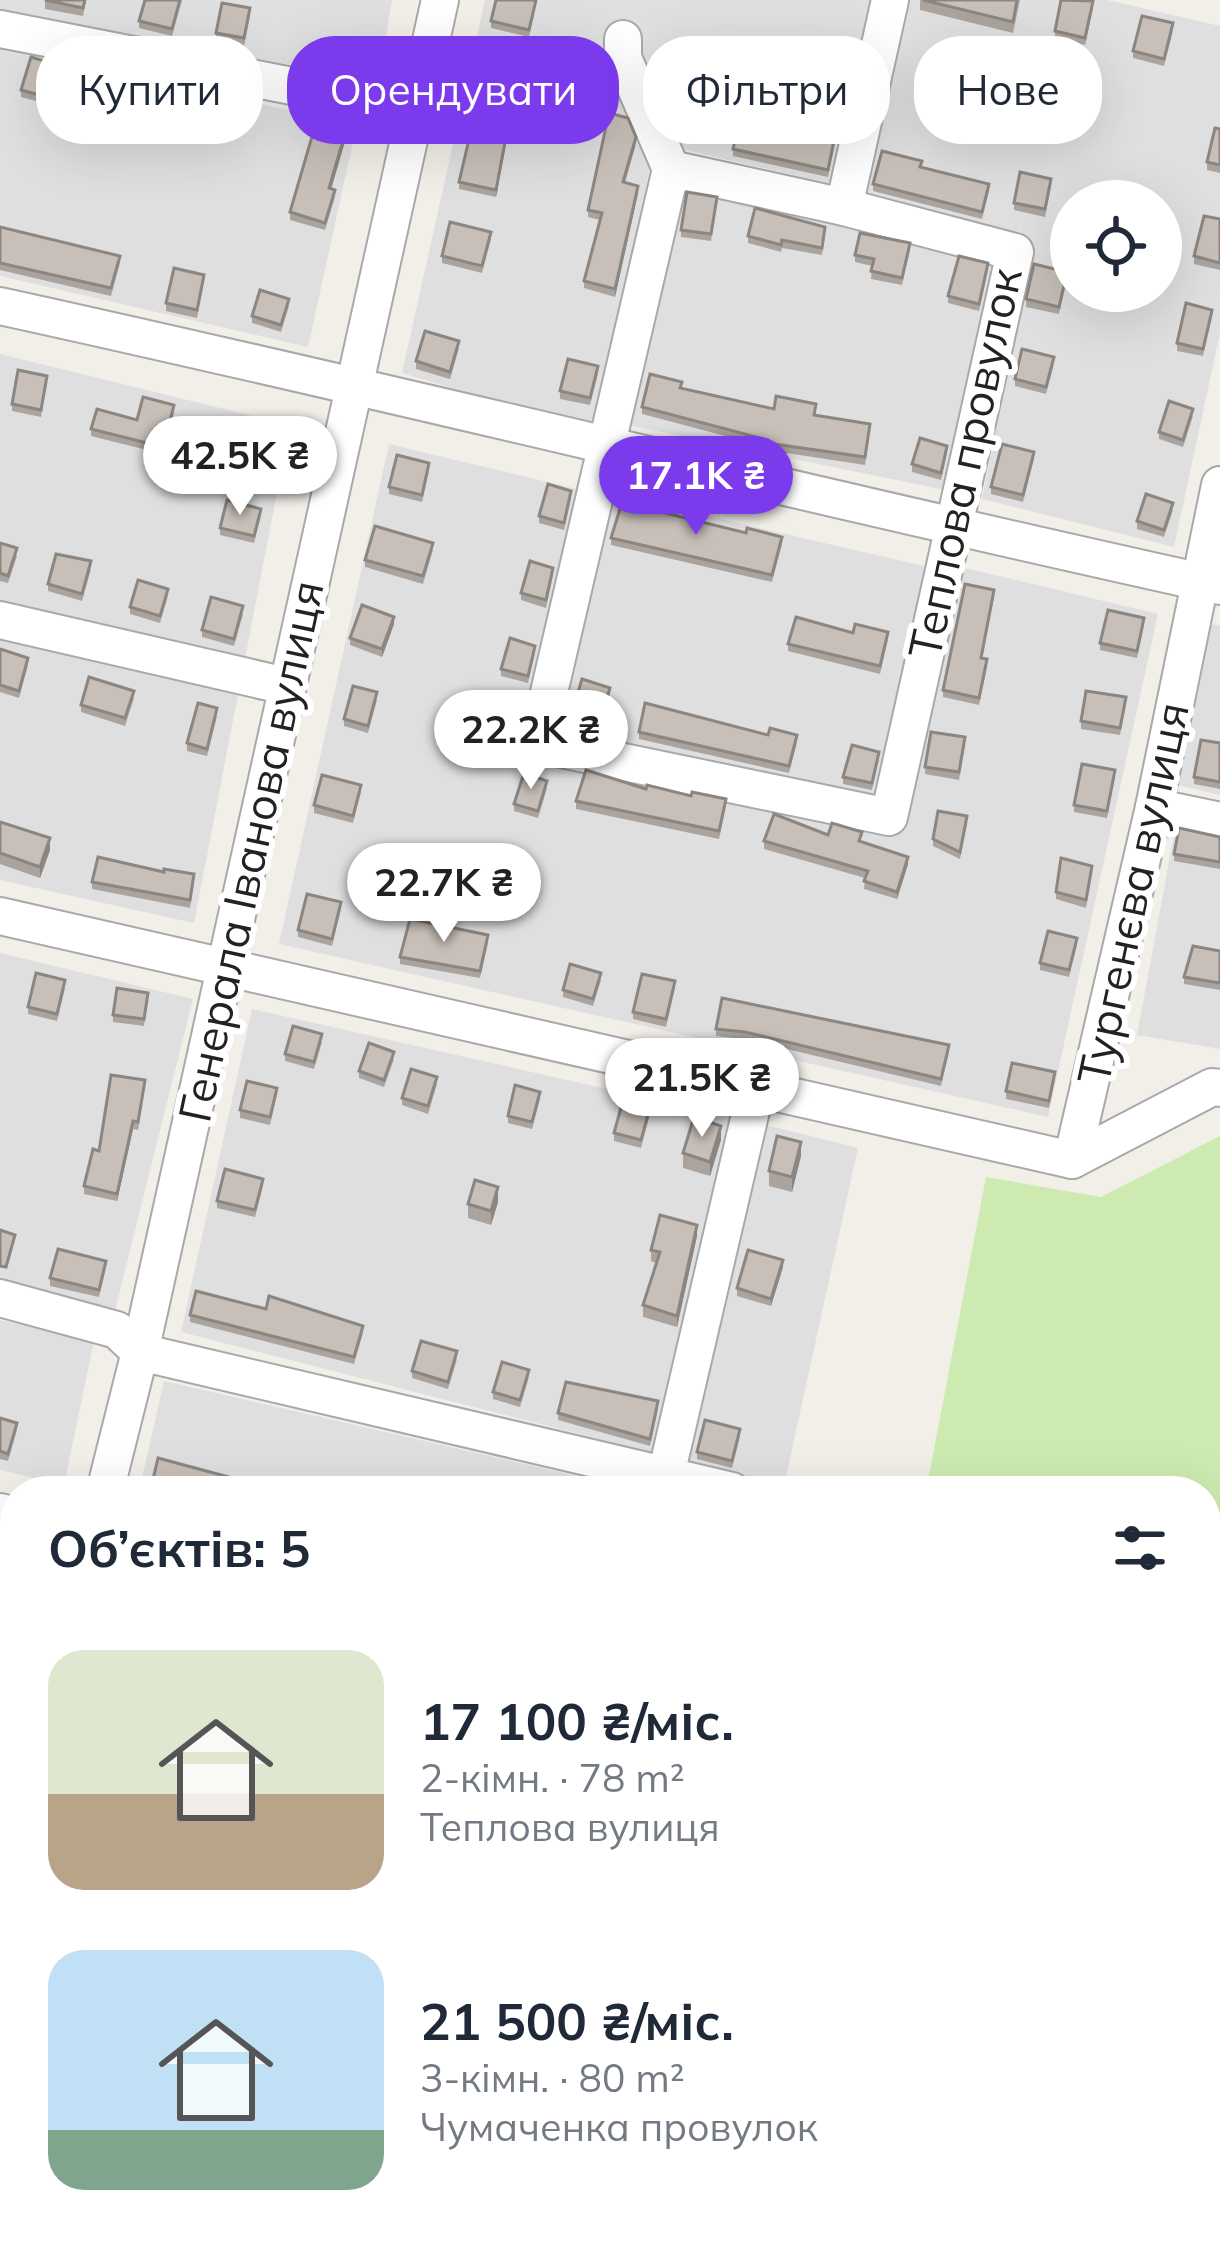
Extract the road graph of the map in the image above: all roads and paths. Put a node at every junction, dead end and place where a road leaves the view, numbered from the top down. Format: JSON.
{"nodes":[{"id":1,"x":440,"y":0,"type":"edge"},
{"id":2,"x":890,"y":0,"type":"edge"},
{"id":3,"x":0,"y":29,"type":"edge"},
{"id":4,"x":432,"y":36,"type":"edge"},
{"id":5,"x":622,"y":39,"type":"dead end"},
{"id":6,"x":287,"y":85,"type":"edge"},
{"id":7,"x":407,"y":144,"type":"edge"},
{"id":8,"x":671,"y":169,"type":"junction"},
{"id":9,"x":844,"y":207,"type":"junction"},
{"id":10,"x":0,"y":306,"type":"edge"},
{"id":11,"x":354,"y":383,"type":"junction"},
{"id":12,"x":606,"y":446,"type":"junction"},
{"id":13,"x":1220,"y":485,"type":"edge"},
{"id":14,"x":954,"y":526,"type":"junction"},
{"id":15,"x":1209,"y":583,"type":"edge"},
{"id":16,"x":0,"y":620,"type":"edge"},
{"id":17,"x":286,"y":686,"type":"junction"},
{"id":18,"x":1154,"y":807,"type":"junction"},
{"id":19,"x":1220,"y":821,"type":"edge"},
{"id":20,"x":0,"y":916,"type":"edge"},
{"id":21,"x":223,"y":969,"type":"junction"},
{"id":22,"x":1220,"y":1088,"type":"edge"},
{"id":23,"x":756,"y":1089,"type":"junction"},
{"id":24,"x":1072,"y":1160,"type":"junction"},
{"id":25,"x":0,"y":1298,"type":"edge"},
{"id":26,"x":140,"y":1352,"type":"junction"},
{"id":27,"x":666,"y":1475,"type":"junction"},
{"id":28,"x":109,"y":1476,"type":"edge"},
{"id":29,"x":670,"y":1476,"type":"edge"}],
"edges":[{"from":1,"to":4,"type":"street","name":"Генерала Іванова вулиця"},
{"from":2,"to":9,"type":"street"},
{"from":3,"to":6,"type":"street"},
{"from":5,"to":8,"type":"street"},
{"from":7,"to":11,"type":"street","name":"Генерала Іванова вулиця"},
{"from":8,"to":9,"type":"street","name":"Теплова провулок"},
{"from":8,"to":12,"type":"street","name":"Теплова провулок"},
{"from":9,"to":14,"type":"street","name":"Теплова провулок"},
{"from":10,"to":11,"type":"street"},
{"from":11,"to":12,"type":"street"},
{"from":11,"to":17,"type":"street","name":"Генерала Іванова вулиця"},
{"from":12,"to":14,"type":"street"},
{"from":12,"to":14,"type":"street","name":"Теплова провулок"},
{"from":13,"to":15,"type":"street","name":"Тургенєва вулиця"},
{"from":14,"to":15,"type":"street"},
{"from":15,"to":18,"type":"street","name":"Тургенєва вулиця"},
{"from":16,"to":17,"type":"street"},
{"from":17,"to":21,"type":"street","name":"Генерала Іванова вулиця"},
{"from":18,"to":19,"type":"street"},
{"from":18,"to":24,"type":"street","name":"Тургенєва вулиця"},
{"from":20,"to":21,"type":"street"},
{"from":21,"to":23,"type":"street"},
{"from":21,"to":26,"type":"street","name":"Генерала Іванова вулиця"},
{"from":22,"to":24,"type":"street"},
{"from":23,"to":24,"type":"street"},
{"from":23,"to":27,"type":"street"},
{"from":25,"to":26,"type":"street"},
{"from":26,"to":27,"type":"street"},
{"from":26,"to":28,"type":"street","name":"Генерала Іванова вулиця"},
{"from":27,"to":29,"type":"street"}]}
